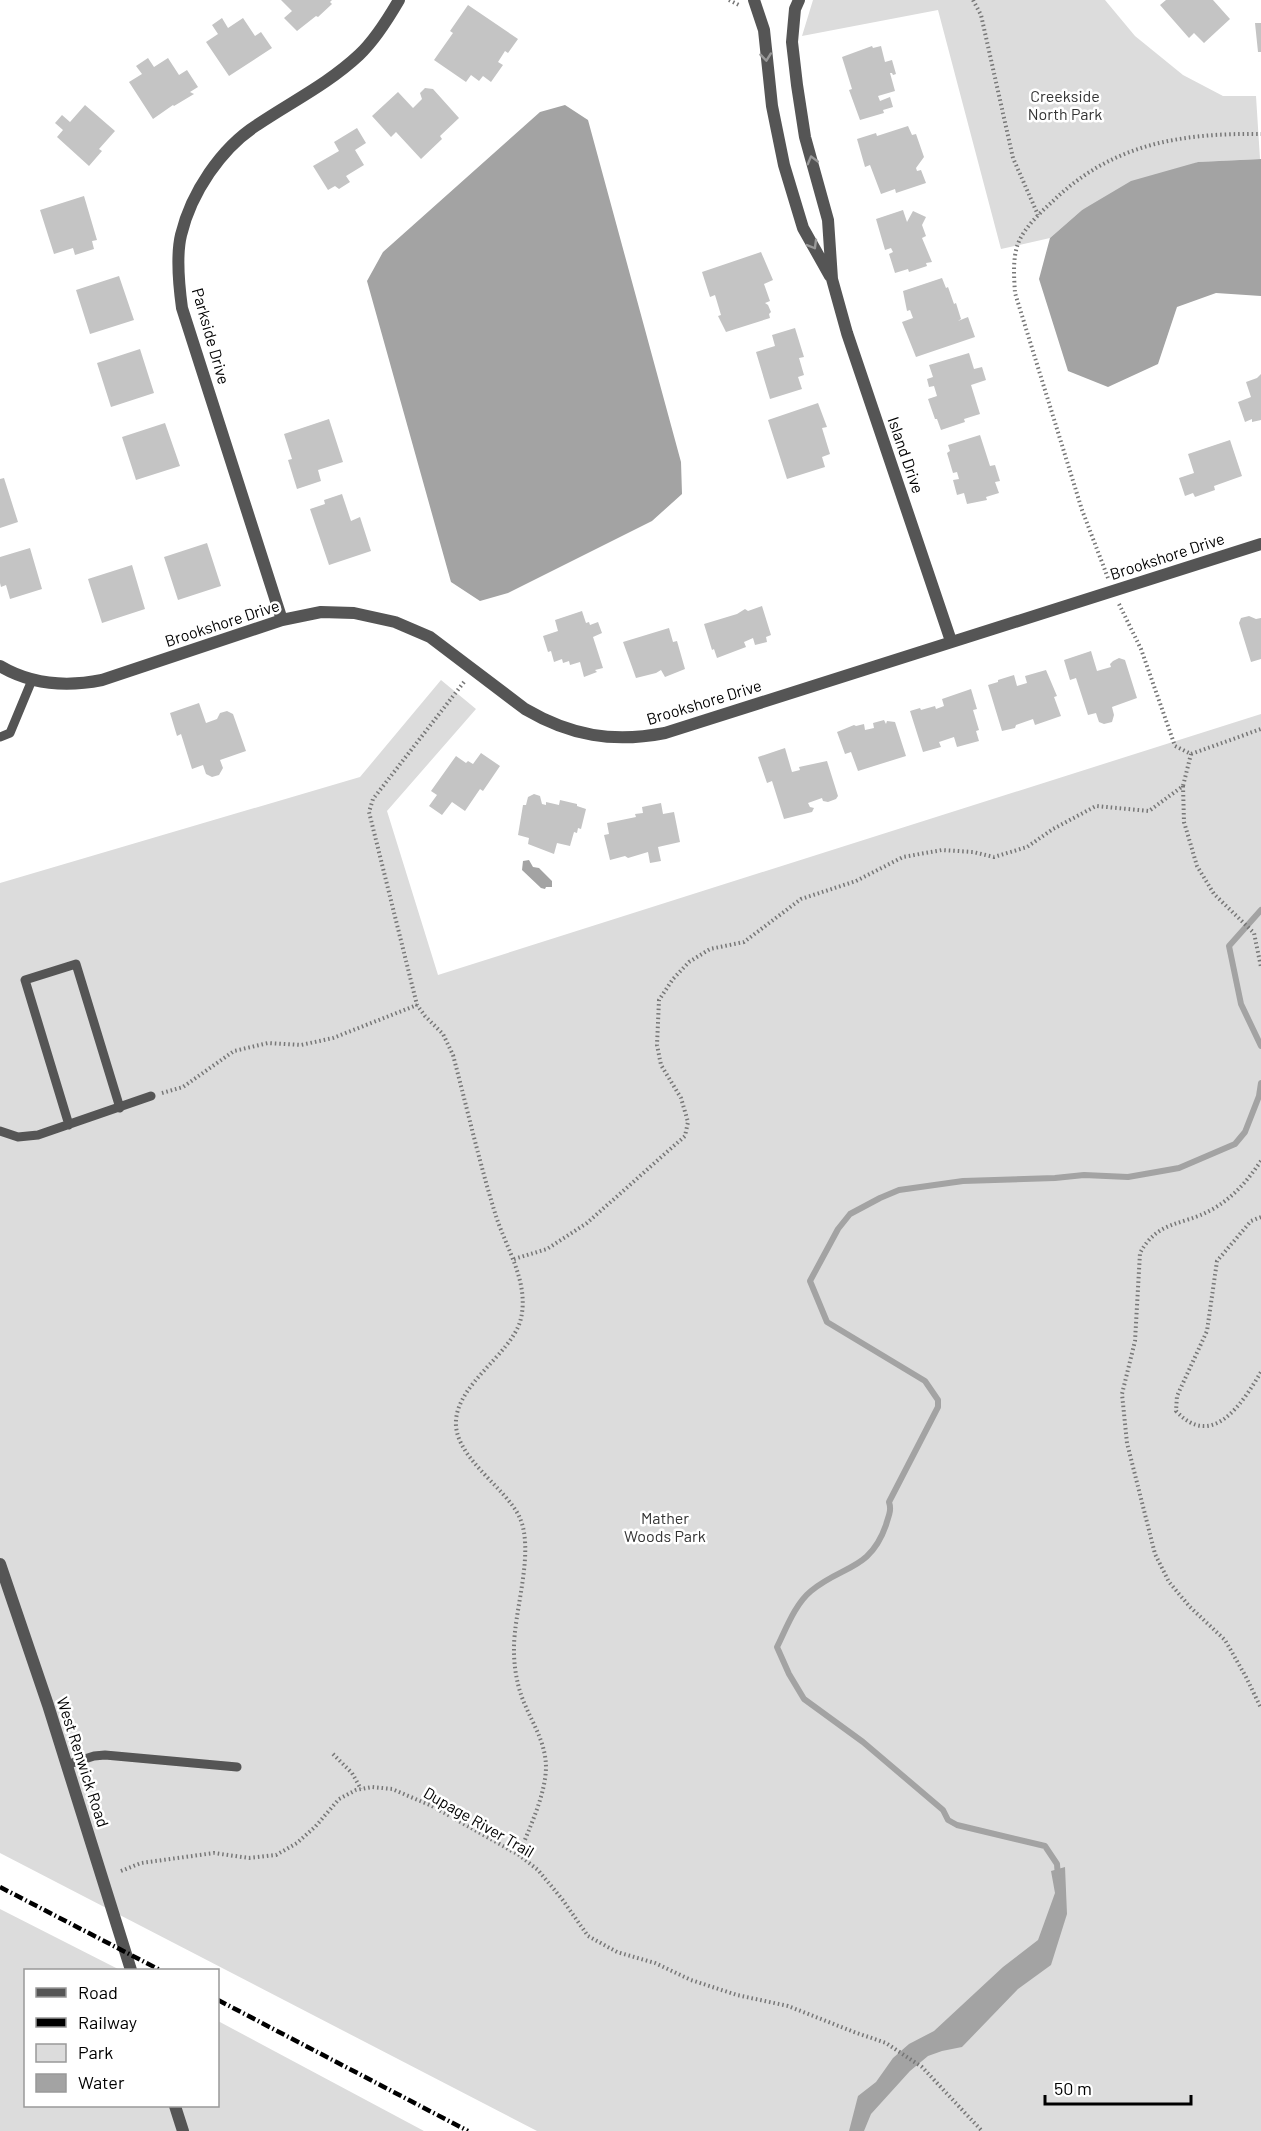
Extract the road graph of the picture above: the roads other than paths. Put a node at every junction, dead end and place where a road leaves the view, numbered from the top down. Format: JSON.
{"nodes":[{"id":1,"x":399,"y":0,"type":"edge"},
{"id":2,"x":754,"y":0,"type":"edge"},
{"id":3,"x":799,"y":0,"type":"edge"},
{"id":4,"x":832,"y":279,"type":"junction"},
{"id":5,"x":1261,"y":544,"type":"edge"},
{"id":6,"x":282,"y":620,"type":"junction"},
{"id":7,"x":951,"y":641,"type":"junction"},
{"id":8,"x":0,"y":666,"type":"edge"},
{"id":9,"x":32,"y":680,"type":"junction"},
{"id":10,"x":0,"y":737,"type":"edge"},
{"id":11,"x":152,"y":1096,"type":"road end"},
{"id":12,"x":120,"y":1108,"type":"junction"},
{"id":13,"x":69,"y":1125,"type":"junction"},
{"id":14,"x":0,"y":1131,"type":"edge"},
{"id":15,"x":0,"y":1564,"type":"edge"},
{"id":16,"x":66,"y":1765,"type":"junction"},
{"id":17,"x":237,"y":1767,"type":"dead end"},
{"id":18,"x":130,"y":1969,"type":"edge"},
{"id":19,"x":175,"y":2107,"type":"edge"},
{"id":20,"x":183,"y":2131,"type":"edge"}],
"edges":[{"from":1,"to":6,"type":"street","name":"Parkside Drive"},
{"from":2,"to":4,"type":"street","name":"Island Drive","one_way":true},
{"from":4,"to":3,"type":"street","name":"Island Drive","one_way":true},
{"from":4,"to":7,"type":"street","name":"Island Drive"},
{"from":5,"to":7,"type":"street","name":"Brookshore Drive"},
{"from":6,"to":7,"type":"street","name":"Brookshore Drive"},
{"from":6,"to":9,"type":"street","name":"Brookshore Drive"},
{"from":8,"to":9,"type":"street","name":"Brookshore Drive"},
{"from":9,"to":10,"type":"lane"},
{"from":11,"to":12,"type":"lane"},
{"from":12,"to":13,"type":"lane"},
{"from":12,"to":13,"type":"lane"},
{"from":13,"to":14,"type":"lane"},
{"from":15,"to":16,"type":"street","name":"West Renwick Road"},
{"from":16,"to":17,"type":"lane"},
{"from":16,"to":18,"type":"street","name":"West Renwick Road"},
{"from":19,"to":20,"type":"street"}]}
